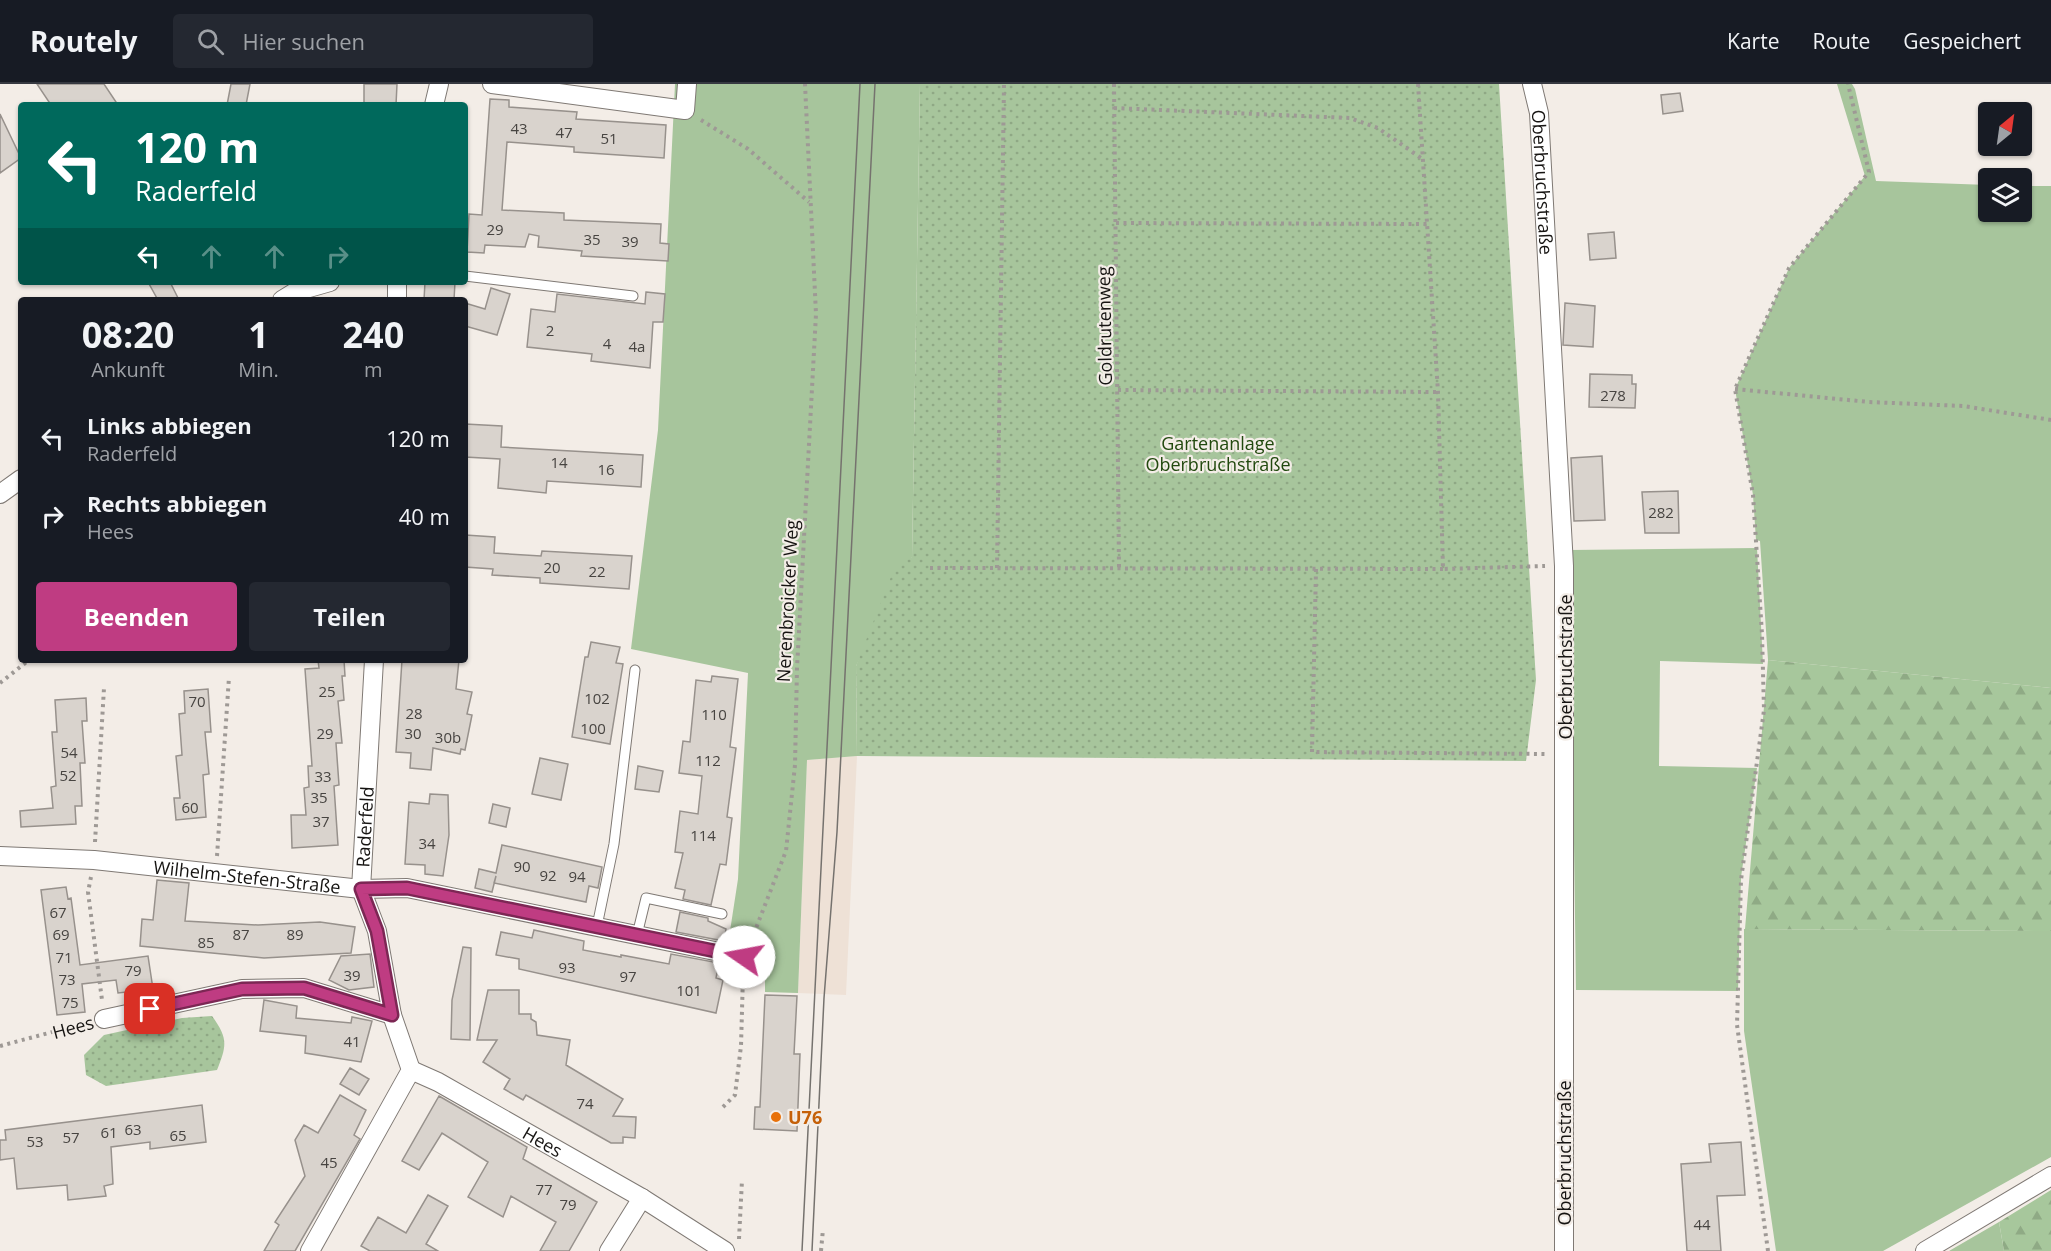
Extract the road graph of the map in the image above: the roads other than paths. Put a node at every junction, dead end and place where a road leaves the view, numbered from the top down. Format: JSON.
{"nodes":[{"id":1,"x":439,"y":84,"type":"edge"},
{"id":2,"x":492,"y":84,"type":"edge"},
{"id":3,"x":687,"y":84,"type":"edge"},
{"id":4,"x":1532,"y":84,"type":"edge"},
{"id":5,"x":435,"y":102,"type":"edge"},
{"id":6,"x":468,"y":276,"type":"edge"},
{"id":7,"x":320,"y":285,"type":"edge"},
{"id":8,"x":633,"y":296,"type":"dead end"},
{"id":9,"x":287,"y":297,"type":"edge"},
{"id":10,"x":18,"y":481,"type":"edge"},
{"id":11,"x":0,"y":494,"type":"edge"},
{"id":12,"x":374,"y":663,"type":"edge"},
{"id":13,"x":635,"y":670,"type":"dead end"},
{"id":14,"x":0,"y":856,"type":"edge"},
{"id":15,"x":361,"y":889,"type":"junction"},
{"id":16,"x":722,"y":914,"type":"dead end"},
{"id":17,"x":597,"y":926,"type":"junction"},
{"id":18,"x":637,"y":935,"type":"junction"},
{"id":19,"x":744,"y":957,"type":"road end"},
{"id":20,"x":392,"y":1015,"type":"junction"},
{"id":21,"x":104,"y":1019,"type":"road end"},
{"id":22,"x":411,"y":1070,"type":"junction"},
{"id":23,"x":2051,"y":1176,"type":"edge"},
{"id":24,"x":642,"y":1198,"type":"junction"},
{"id":25,"x":310,"y":1251,"type":"edge"},
{"id":26,"x":609,"y":1251,"type":"edge"},
{"id":27,"x":725,"y":1251,"type":"edge"},
{"id":28,"x":1564,"y":1251,"type":"edge"},
{"id":29,"x":1925,"y":1251,"type":"edge"}],
"edges":[{"from":1,"to":5,"type":"street"},
{"from":2,"to":3,"type":"street"},
{"from":4,"to":28,"type":"street","name":"Oberbruchstraße"},
{"from":6,"to":8,"type":"lane"},
{"from":7,"to":9,"type":"street"},
{"from":10,"to":11,"type":"street"},
{"from":12,"to":15,"type":"street","name":"Raderfeld"},
{"from":13,"to":17,"type":"lane"},
{"from":14,"to":15,"type":"street","name":"Wilhelm-Stefen-Straße"},
{"from":15,"to":17,"type":"street","name":"Wilhelm-Stefen-Straße"},
{"from":15,"to":20,"type":"street","name":"Raderfeld"},
{"from":16,"to":18,"type":"lane"},
{"from":17,"to":18,"type":"street","name":"Wilhelm-Stefen-Straße"},
{"from":18,"to":19,"type":"street","name":"Wilhelm-Stefen-Straße"},
{"from":20,"to":21,"type":"street","name":"Hees"},
{"from":20,"to":22,"type":"street","name":"Raderfeld"},
{"from":22,"to":24,"type":"street","name":"Hees"},
{"from":22,"to":25,"type":"street"},
{"from":23,"to":29,"type":"street"},
{"from":24,"to":26,"type":"street"},
{"from":24,"to":27,"type":"street","name":"Hees"}]}
